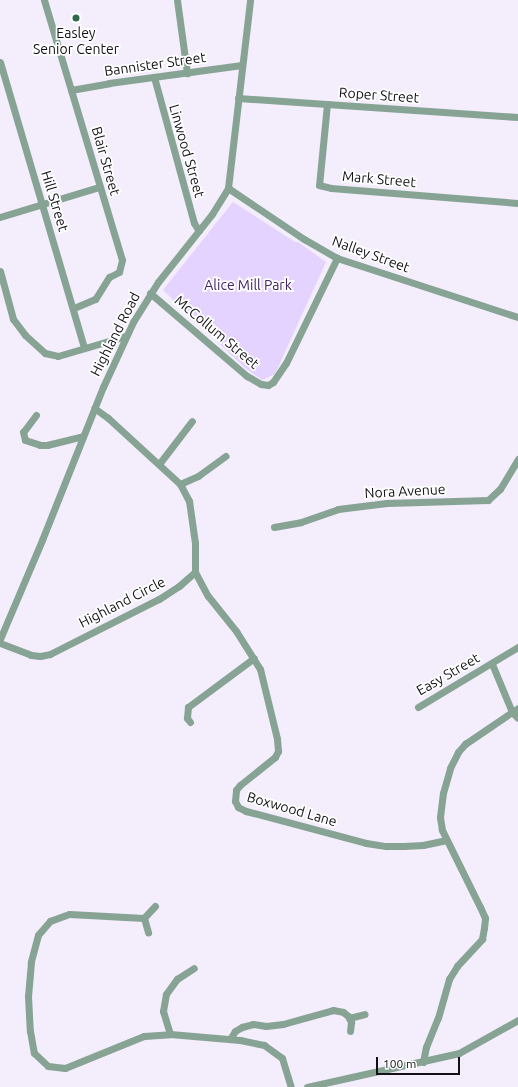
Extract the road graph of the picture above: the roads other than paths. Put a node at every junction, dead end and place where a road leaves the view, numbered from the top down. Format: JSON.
{"nodes":[{"id":1,"x":44,"y":0,"type":"edge"},
{"id":2,"x":176,"y":0,"type":"edge"},
{"id":3,"x":250,"y":0,"type":"edge"},
{"id":4,"x":0,"y":62,"type":"edge"},
{"id":5,"x":242,"y":65,"type":"junction"},
{"id":6,"x":187,"y":73,"type":"junction"},
{"id":7,"x":154,"y":77,"type":"junction"},
{"id":8,"x":72,"y":90,"type":"junction"},
{"id":9,"x":238,"y":98,"type":"junction"},
{"id":10,"x":327,"y":104,"type":"junction"},
{"id":11,"x":518,"y":118,"type":"edge"},
{"id":12,"x":99,"y":187,"type":"junction"},
{"id":13,"x":228,"y":188,"type":"junction"},
{"id":14,"x":518,"y":203,"type":"edge"},
{"id":15,"x":42,"y":204,"type":"junction"},
{"id":16,"x":0,"y":216,"type":"edge"},
{"id":17,"x":199,"y":231,"type":"junction"},
{"id":18,"x":337,"y":258,"type":"junction"},
{"id":19,"x":0,"y":273,"type":"edge"},
{"id":20,"x":150,"y":293,"type":"junction"},
{"id":21,"x":74,"y":308,"type":"junction"},
{"id":22,"x":518,"y":317,"type":"edge"},
{"id":23,"x":126,"y":336,"type":"junction"},
{"id":24,"x":84,"y":347,"type":"junction"},
{"id":25,"x":94,"y":408,"type":"junction"},
{"id":26,"x":36,"y":414,"type":"dead end"},
{"id":27,"x":192,"y":421,"type":"dead end"},
{"id":28,"x":83,"y":436,"type":"junction"},
{"id":29,"x":226,"y":456,"type":"dead end"},
{"id":30,"x":518,"y":459,"type":"edge"},
{"id":31,"x":159,"y":464,"type":"junction"},
{"id":32,"x":180,"y":484,"type":"junction"},
{"id":33,"x":274,"y":527,"type":"dead end"},
{"id":34,"x":195,"y":572,"type":"junction"},
{"id":35,"x":0,"y":639,"type":"edge"},
{"id":36,"x":0,"y":643,"type":"edge"},
{"id":37,"x":518,"y":647,"type":"edge"},
{"id":38,"x":254,"y":658,"type":"junction"},
{"id":39,"x":492,"y":664,"type":"junction"},
{"id":40,"x":418,"y":707,"type":"dead end"},
{"id":41,"x":515,"y":710,"type":"edge"},
{"id":42,"x":518,"y":718,"type":"edge"},
{"id":43,"x":190,"y":722,"type":"dead end"},
{"id":44,"x":446,"y":840,"type":"junction"},
{"id":45,"x":155,"y":906,"type":"dead end"},
{"id":46,"x":144,"y":918,"type":"junction"},
{"id":47,"x":148,"y":932,"type":"dead end"},
{"id":48,"x":194,"y":968,"type":"dead end"},
{"id":49,"x":364,"y":1014,"type":"dead end"},
{"id":50,"x":349,"y":1018,"type":"junction"},
{"id":51,"x":518,"y":1020,"type":"edge"},
{"id":52,"x":350,"y":1031,"type":"dead end"},
{"id":53,"x":170,"y":1034,"type":"junction"},
{"id":54,"x":230,"y":1039,"type":"junction"},
{"id":55,"x":423,"y":1062,"type":"junction"},
{"id":56,"x":291,"y":1087,"type":"edge"},
{"id":57,"x":307,"y":1087,"type":"edge"}],
"edges":[{"from":1,"to":8,"type":"street","name":"Blair Street"},
{"from":2,"to":6,"type":"street"},
{"from":3,"to":5,"type":"street","name":"Highland Road"},
{"from":4,"to":15,"type":"street","name":"Hill Street"},
{"from":5,"to":6,"type":"street","name":"Bannister Street"},
{"from":5,"to":9,"type":"street","name":"Highland Road"},
{"from":6,"to":7,"type":"street","name":"Bannister Street"},
{"from":7,"to":8,"type":"street","name":"Bannister Street"},
{"from":7,"to":17,"type":"street","name":"Linwood Street"},
{"from":8,"to":12,"type":"street","name":"Blair Street"},
{"from":9,"to":10,"type":"street","name":"Roper Street"},
{"from":9,"to":13,"type":"street","name":"Highland Road"},
{"from":10,"to":11,"type":"street","name":"Roper Street"},
{"from":10,"to":14,"type":"street","name":"Mark Street"},
{"from":12,"to":15,"type":"street"},
{"from":12,"to":21,"type":"street","name":"Blair Street"},
{"from":13,"to":17,"type":"street","name":"Highland Road"},
{"from":13,"to":18,"type":"street","name":"Nalley Street"},
{"from":15,"to":16,"type":"street"},
{"from":15,"to":21,"type":"street","name":"Hill Street"},
{"from":17,"to":20,"type":"street","name":"Highland Road"},
{"from":18,"to":20,"type":"street","name":"McCollum Street"},
{"from":18,"to":22,"type":"street","name":"Nalley Street"},
{"from":19,"to":24,"type":"street"},
{"from":20,"to":23,"type":"street","name":"Highland Road"},
{"from":21,"to":24,"type":"street","name":"Hill Street"},
{"from":23,"to":24,"type":"street"},
{"from":23,"to":25,"type":"street","name":"Highland Road"},
{"from":25,"to":28,"type":"street","name":"Highland Road"},
{"from":25,"to":31,"type":"street"},
{"from":26,"to":28,"type":"street"},
{"from":27,"to":31,"type":"street"},
{"from":28,"to":35,"type":"street","name":"Highland Road"},
{"from":29,"to":32,"type":"street"},
{"from":30,"to":33,"type":"street","name":"Nora Avenue"},
{"from":31,"to":32,"type":"street"},
{"from":32,"to":34,"type":"street"},
{"from":34,"to":36,"type":"street","name":"Highland Circle"},
{"from":34,"to":38,"type":"street","name":"Boxwood Lane"},
{"from":37,"to":39,"type":"street","name":"Easy Street"},
{"from":38,"to":43,"type":"street"},
{"from":38,"to":44,"type":"street","name":"Boxwood Lane"},
{"from":39,"to":40,"type":"street","name":"Easy Street"},
{"from":39,"to":41,"type":"street","name":"Easy Street"},
{"from":41,"to":42,"type":"street"},
{"from":41,"to":44,"type":"street"},
{"from":44,"to":55,"type":"street"},
{"from":45,"to":46,"type":"street"},
{"from":46,"to":47,"type":"street"},
{"from":46,"to":53,"type":"street"},
{"from":48,"to":53,"type":"street"},
{"from":49,"to":50,"type":"street"},
{"from":50,"to":52,"type":"street"},
{"from":50,"to":54,"type":"street"},
{"from":51,"to":55,"type":"street"},
{"from":53,"to":54,"type":"street"},
{"from":54,"to":56,"type":"street"},
{"from":55,"to":57,"type":"street"}]}
